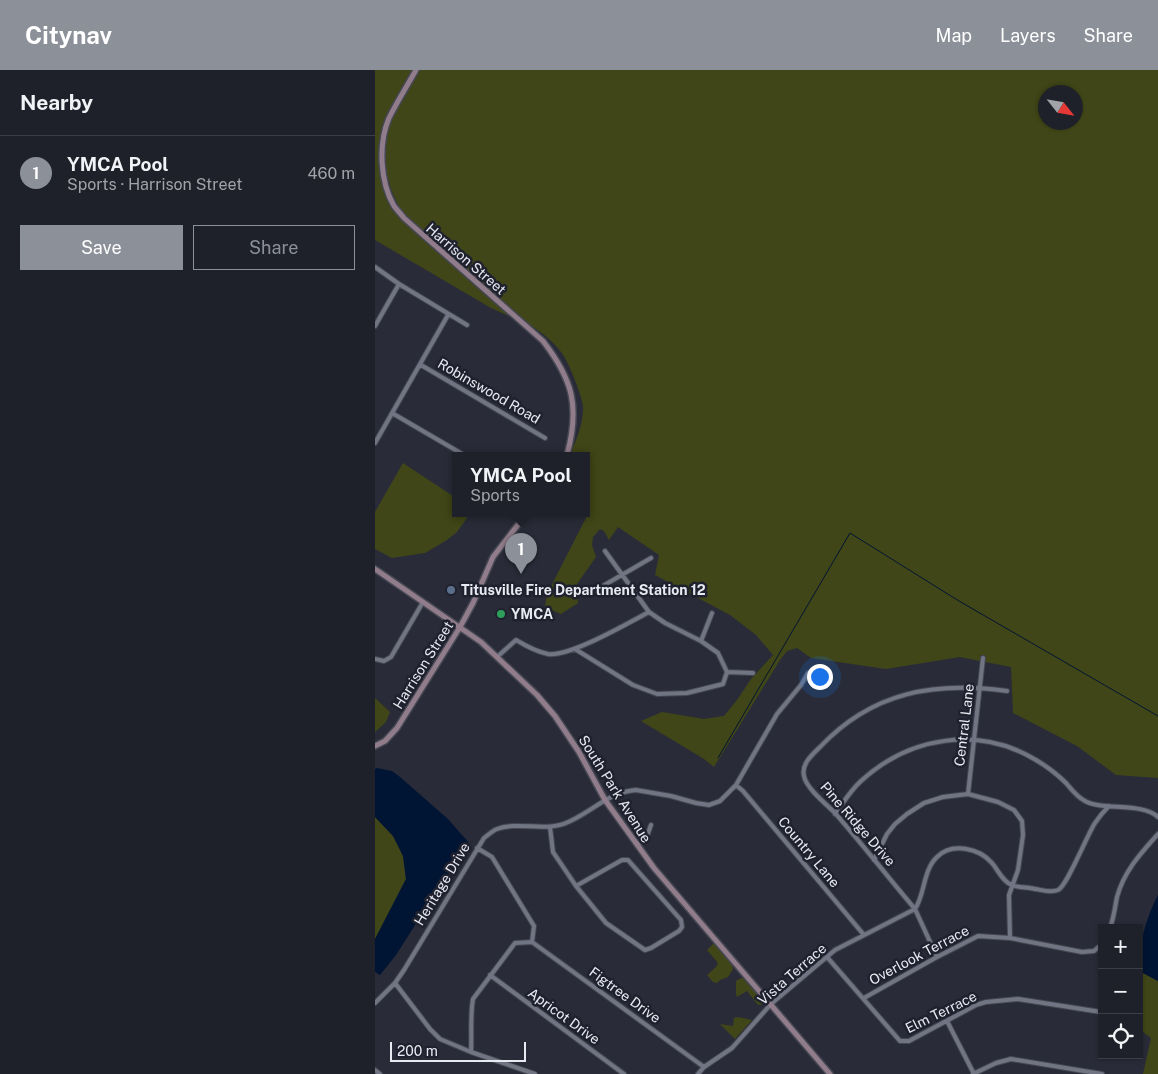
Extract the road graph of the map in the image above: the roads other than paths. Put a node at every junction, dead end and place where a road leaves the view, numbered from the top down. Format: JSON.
{"nodes":[{"id":1,"x":416,"y":70,"type":"edge"},
{"id":2,"x":375,"y":267,"type":"edge"},
{"id":3,"x":399,"y":284,"type":"junction"},
{"id":4,"x":448,"y":315,"type":"junction"},
{"id":5,"x":375,"y":326,"type":"edge"},
{"id":6,"x":467,"y":326,"type":"dead end"},
{"id":7,"x":421,"y":365,"type":"junction"},
{"id":8,"x":392,"y":413,"type":"junction"},
{"id":9,"x":545,"y":438,"type":"dead end"},
{"id":10,"x":375,"y":443,"type":"edge"},
{"id":11,"x":459,"y":452,"type":"edge"},
{"id":12,"x":568,"y":452,"type":"edge"},
{"id":13,"x":524,"y":517,"type":"edge"},
{"id":14,"x":605,"y":551,"type":"dead end"},
{"id":15,"x":651,"y":558,"type":"dead end"},
{"id":16,"x":375,"y":568,"type":"edge"},
{"id":17,"x":621,"y":574,"type":"junction"},
{"id":18,"x":589,"y":594,"type":"dead end"},
{"id":19,"x":423,"y":602,"type":"junction"},
{"id":20,"x":649,"y":612,"type":"junction"},
{"id":21,"x":712,"y":613,"type":"dead end"},
{"id":22,"x":460,"y":626,"type":"junction"},
{"id":23,"x":701,"y":641,"type":"junction"},
{"id":24,"x":575,"y":649,"type":"junction"},
{"id":25,"x":497,"y":657,"type":"junction"},
{"id":26,"x":983,"y":658,"type":"dead end"},
{"id":27,"x":375,"y":659,"type":"edge"},
{"id":28,"x":727,"y":672,"type":"junction"},
{"id":29,"x":753,"y":673,"type":"dead end"},
{"id":30,"x":808,"y":673,"type":"dead end"},
{"id":31,"x":980,"y":687,"type":"junction"},
{"id":32,"x":1007,"y":691,"type":"dead end"},
{"id":33,"x":973,"y":740,"type":"junction"},
{"id":34,"x":375,"y":746,"type":"edge"},
{"id":35,"x":736,"y":785,"type":"junction"},
{"id":36,"x":968,"y":794,"type":"junction"},
{"id":37,"x":605,"y":800,"type":"junction"},
{"id":38,"x":1109,"y":805,"type":"junction"},
{"id":39,"x":835,"y":814,"type":"junction"},
{"id":40,"x":1158,"y":817,"type":"edge"},
{"id":41,"x":651,"y":825,"type":"dead end"},
{"id":42,"x":550,"y":828,"type":"junction"},
{"id":43,"x":1158,"y":834,"type":"edge"},
{"id":44,"x":636,"y":845,"type":"junction"},
{"id":45,"x":477,"y":848,"type":"junction"},
{"id":46,"x":874,"y":860,"type":"junction"},
{"id":47,"x":1012,"y":885,"type":"junction"},
{"id":48,"x":576,"y":886,"type":"junction"},
{"id":49,"x":915,"y":909,"type":"junction"},
{"id":50,"x":1111,"y":924,"type":"edge"},
{"id":51,"x":864,"y":935,"type":"junction"},
{"id":52,"x":1010,"y":938,"type":"junction"},
{"id":53,"x":533,"y":942,"type":"junction"},
{"id":54,"x":1098,"y":948,"type":"edge"},
{"id":55,"x":827,"y":957,"type":"junction"},
{"id":56,"x":937,"y":957,"type":"junction"},
{"id":57,"x":490,"y":975,"type":"junction"},
{"id":58,"x":395,"y":983,"type":"junction"},
{"id":59,"x":864,"y":998,"type":"junction"},
{"id":60,"x":375,"y":1003,"type":"edge"},
{"id":61,"x":771,"y":1004,"type":"junction"},
{"id":62,"x":1098,"y":1012,"type":"edge"},
{"id":63,"x":947,"y":1021,"type":"junction"},
{"id":64,"x":471,"y":1052,"type":"junction"},
{"id":65,"x":703,"y":1067,"type":"junction"},
{"id":66,"x":375,"y":1070,"type":"edge"},
{"id":67,"x":379,"y":1074,"type":"edge"},
{"id":68,"x":533,"y":1074,"type":"edge"},
{"id":69,"x":624,"y":1074,"type":"edge"},
{"id":70,"x":698,"y":1074,"type":"edge"},
{"id":71,"x":830,"y":1074,"type":"edge"},
{"id":72,"x":974,"y":1074,"type":"edge"},
{"id":73,"x":1102,"y":1074,"type":"edge"}],
"edges":[{"from":1,"to":12,"type":"street","name":"Harrison Street"},
{"from":2,"to":3,"type":"street"},
{"from":3,"to":4,"type":"street"},
{"from":3,"to":5,"type":"street"},
{"from":4,"to":6,"type":"street"},
{"from":4,"to":7,"type":"street"},
{"from":7,"to":8,"type":"street"},
{"from":7,"to":9,"type":"street","name":"Robinswood Road"},
{"from":8,"to":10,"type":"street"},
{"from":8,"to":11,"type":"street"},
{"from":13,"to":22,"type":"street","name":"Harrison Street"},
{"from":14,"to":17,"type":"street"},
{"from":15,"to":17,"type":"street"},
{"from":16,"to":19,"type":"street","name":"South Park Avenue"},
{"from":17,"to":18,"type":"street"},
{"from":17,"to":20,"type":"street"},
{"from":19,"to":22,"type":"street","name":"South Park Avenue"},
{"from":19,"to":27,"type":"street"},
{"from":20,"to":23,"type":"street"},
{"from":20,"to":24,"type":"street"},
{"from":21,"to":23,"type":"street"},
{"from":22,"to":25,"type":"street","name":"South Park Avenue"},
{"from":22,"to":34,"type":"street","name":"Harrison Street"},
{"from":23,"to":28,"type":"street"},
{"from":24,"to":25,"type":"street"},
{"from":24,"to":28,"type":"street"},
{"from":25,"to":37,"type":"street","name":"South Park Avenue"},
{"from":26,"to":31,"type":"street","name":"Central Lane"},
{"from":28,"to":29,"type":"street"},
{"from":30,"to":35,"type":"street","name":"Heritage Drive"},
{"from":31,"to":32,"type":"street","name":"Pine Ridge Drive"},
{"from":31,"to":33,"type":"street","name":"Central Lane"},
{"from":31,"to":39,"type":"street","name":"Pine Ridge Drive"},
{"from":33,"to":36,"type":"street","name":"Central Lane"},
{"from":33,"to":38,"type":"street"},
{"from":33,"to":39,"type":"street"},
{"from":35,"to":37,"type":"street","name":"Heritage Drive"},
{"from":35,"to":51,"type":"street","name":"Country Lane"},
{"from":36,"to":46,"type":"street"},
{"from":36,"to":47,"type":"street"},
{"from":37,"to":42,"type":"street","name":"Heritage Drive"},
{"from":37,"to":44,"type":"street","name":"South Park Avenue"},
{"from":38,"to":40,"type":"street"},
{"from":38,"to":47,"type":"street"},
{"from":39,"to":46,"type":"street","name":"Pine Ridge Drive"},
{"from":41,"to":44,"type":"street"},
{"from":42,"to":45,"type":"street","name":"Heritage Drive"},
{"from":42,"to":48,"type":"street"},
{"from":43,"to":50,"type":"street"},
{"from":44,"to":61,"type":"street","name":"South Park Avenue"},
{"from":45,"to":53,"type":"street"},
{"from":45,"to":58,"type":"street","name":"Heritage Drive"},
{"from":46,"to":49,"type":"street","name":"Pine Ridge Drive"},
{"from":47,"to":49,"type":"street"},
{"from":47,"to":52,"type":"street"},
{"from":48,"to":48,"type":"street"},
{"from":49,"to":51,"type":"street","name":"Vista Terrace"},
{"from":49,"to":56,"type":"street","name":"Pine Ridge Drive"},
{"from":51,"to":55,"type":"street","name":"Vista Terrace"},
{"from":52,"to":54,"type":"street","name":"Overlook Terrace"},
{"from":52,"to":56,"type":"street","name":"Overlook Terrace"},
{"from":53,"to":57,"type":"street"},
{"from":53,"to":65,"type":"street","name":"Figtree Drive"},
{"from":55,"to":59,"type":"street","name":"Elm Terrace"},
{"from":55,"to":61,"type":"street","name":"Vista Terrace"},
{"from":56,"to":59,"type":"street","name":"Overlook Terrace"},
{"from":57,"to":64,"type":"street"},
{"from":57,"to":69,"type":"street","name":"Apricot Drive"},
{"from":58,"to":60,"type":"street","name":"Heritage Drive"},
{"from":58,"to":64,"type":"street"},
{"from":59,"to":63,"type":"street","name":"Elm Terrace"},
{"from":61,"to":65,"type":"street","name":"Vista Terrace"},
{"from":61,"to":71,"type":"street","name":"South Park Avenue"},
{"from":62,"to":63,"type":"street","name":"Elm Terrace"},
{"from":63,"to":72,"type":"street"},
{"from":64,"to":68,"type":"street"},
{"from":65,"to":70,"type":"street","name":"Vista Terrace"},
{"from":66,"to":67,"type":"street"},
{"from":72,"to":73,"type":"street"}]}
